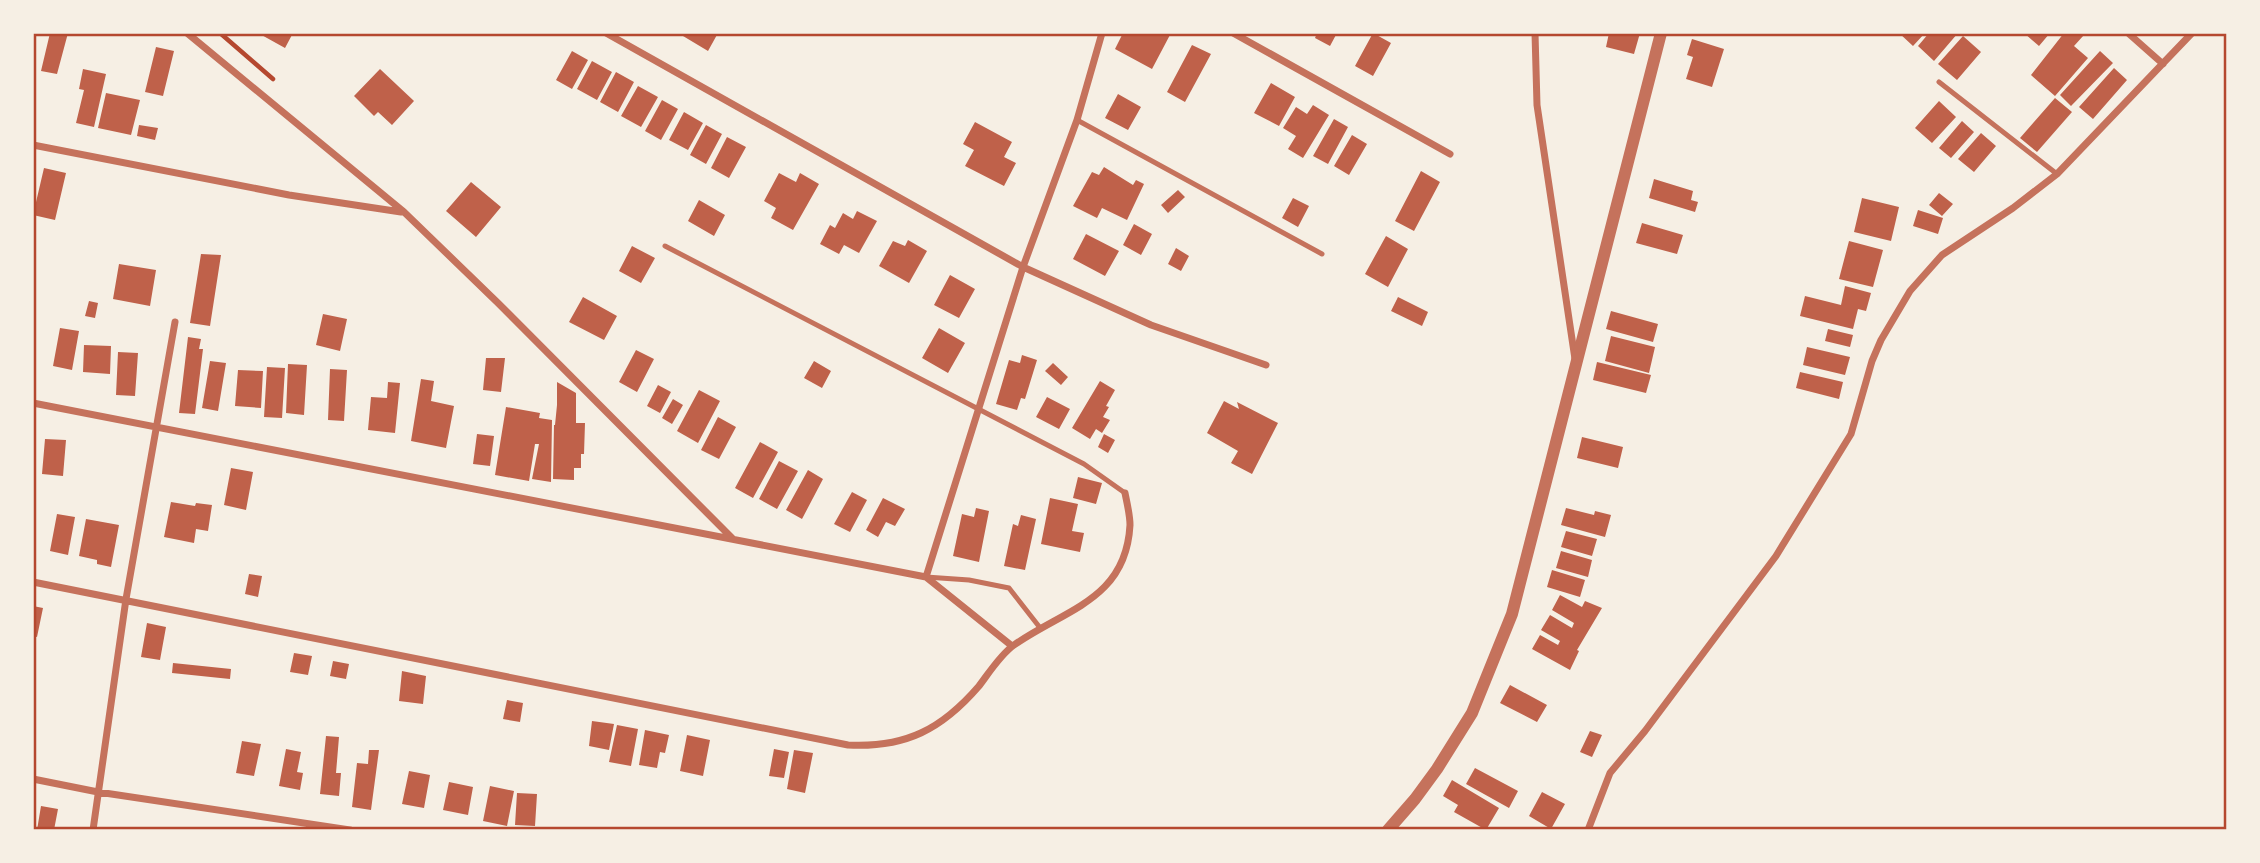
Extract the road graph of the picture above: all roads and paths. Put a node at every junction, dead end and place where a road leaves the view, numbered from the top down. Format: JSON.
{"nodes":[{"id":1,"x":187,"y":33,"type":"edge"},
{"id":2,"x":220,"y":33,"type":"edge"},
{"id":3,"x":606,"y":33,"type":"edge"},
{"id":4,"x":1102,"y":33,"type":"edge"},
{"id":5,"x":1233,"y":33,"type":"edge"},
{"id":6,"x":1535,"y":33,"type":"edge"},
{"id":7,"x":1661,"y":33,"type":"edge"},
{"id":8,"x":2128,"y":33,"type":"edge"},
{"id":9,"x":2192,"y":33,"type":"edge"},
{"id":10,"x":2163,"y":64,"type":"junction"},
{"id":11,"x":272,"y":79,"type":"dead end"},
{"id":12,"x":1940,"y":82,"type":"dead end"},
{"id":13,"x":1077,"y":120,"type":"junction"},
{"id":14,"x":33,"y":145,"type":"edge"},
{"id":15,"x":1450,"y":154,"type":"dead end"},
{"id":16,"x":2057,"y":174,"type":"junction"},
{"id":17,"x":404,"y":212,"type":"junction"},
{"id":18,"x":665,"y":246,"type":"dead end"},
{"id":19,"x":1322,"y":254,"type":"dead end"},
{"id":20,"x":1023,"y":267,"type":"junction"},
{"id":21,"x":175,"y":321,"type":"dead end"},
{"id":22,"x":1576,"y":364,"type":"junction"},
{"id":23,"x":1266,"y":365,"type":"dead end"},
{"id":24,"x":33,"y":403,"type":"edge"},
{"id":25,"x":977,"y":410,"type":"junction"},
{"id":26,"x":157,"y":426,"type":"junction"},
{"id":27,"x":1125,"y":493,"type":"joint"},
{"id":28,"x":732,"y":538,"type":"junction"},
{"id":29,"x":926,"y":577,"type":"junction"},
{"id":30,"x":33,"y":582,"type":"edge"},
{"id":31,"x":125,"y":599,"type":"junction"},
{"id":32,"x":1041,"y":629,"type":"junction"},
{"id":33,"x":1012,"y":646,"type":"junction"},
{"id":34,"x":33,"y":779,"type":"edge"},
{"id":35,"x":98,"y":792,"type":"junction"},
{"id":36,"x":93,"y":830,"type":"edge"},
{"id":37,"x":350,"y":830,"type":"edge"},
{"id":38,"x":1388,"y":830,"type":"edge"},
{"id":39,"x":1588,"y":830,"type":"edge"}],
"edges":[{"from":1,"to":17,"type":"street"},
{"from":2,"to":11,"type":"path"},
{"from":3,"to":20,"type":"street"},
{"from":4,"to":13,"type":"street"},
{"from":5,"to":15,"type":"street"},
{"from":6,"to":22,"type":"street"},
{"from":7,"to":22,"type":"street"},
{"from":8,"to":10,"type":"street"},
{"from":9,"to":10,"type":"street"},
{"from":10,"to":16,"type":"street"},
{"from":12,"to":16,"type":"lane"},
{"from":13,"to":19,"type":"lane"},
{"from":13,"to":20,"type":"street"},
{"from":14,"to":17,"type":"street"},
{"from":16,"to":39,"type":"street"},
{"from":17,"to":28,"type":"street"},
{"from":18,"to":25,"type":"lane"},
{"from":20,"to":23,"type":"street"},
{"from":20,"to":25,"type":"street"},
{"from":21,"to":26,"type":"street"},
{"from":22,"to":38,"type":"street"},
{"from":24,"to":26,"type":"street"},
{"from":25,"to":27,"type":"lane"},
{"from":25,"to":29,"type":"street"},
{"from":26,"to":28,"type":"street"},
{"from":26,"to":31,"type":"street"},
{"from":27,"to":32,"type":"street"},
{"from":28,"to":29,"type":"street"},
{"from":29,"to":32,"type":"lane"},
{"from":29,"to":33,"type":"street"},
{"from":30,"to":31,"type":"street"},
{"from":31,"to":33,"type":"street"},
{"from":31,"to":35,"type":"street"},
{"from":32,"to":33,"type":"street"},
{"from":34,"to":35,"type":"street"},
{"from":35,"to":36,"type":"street"},
{"from":35,"to":37,"type":"street"}]}
